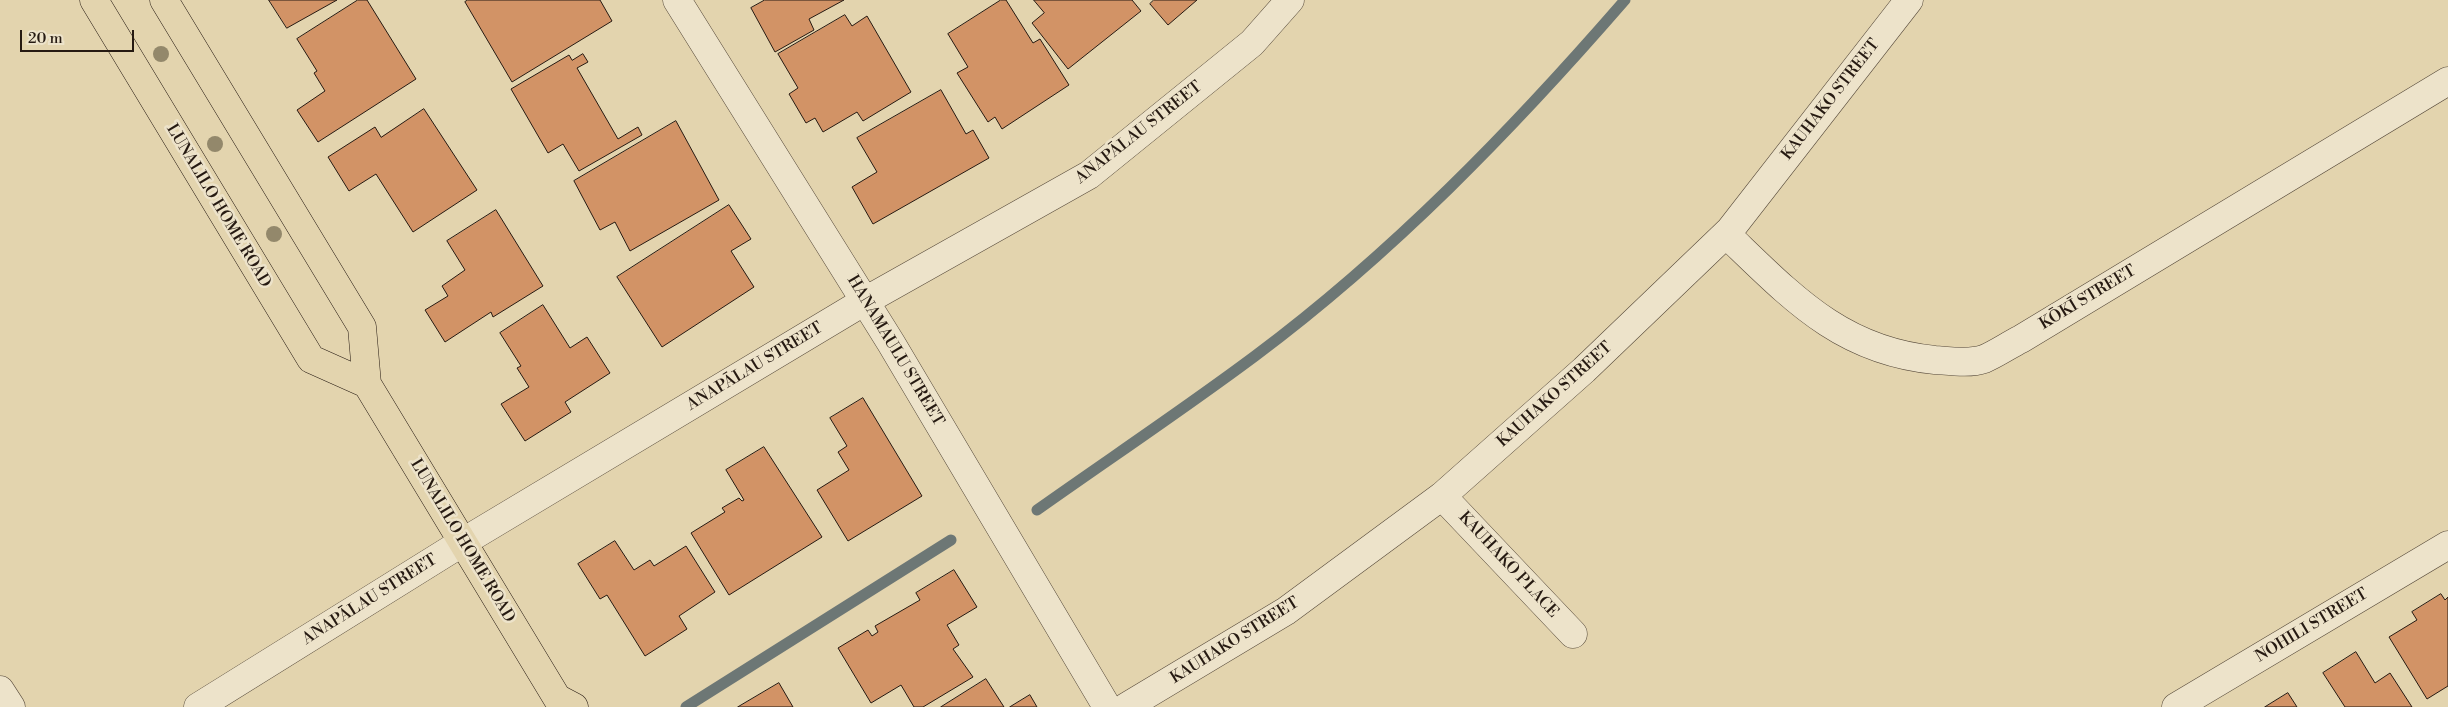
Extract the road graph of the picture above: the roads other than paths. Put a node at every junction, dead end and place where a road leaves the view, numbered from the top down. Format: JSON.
{"nodes":[{"id":1,"x":94,"y":0,"type":"edge"},
{"id":2,"x":164,"y":0,"type":"edge"},
{"id":3,"x":677,"y":0,"type":"edge"},
{"id":4,"x":1290,"y":0,"type":"edge"},
{"id":5,"x":1910,"y":0,"type":"edge"},
{"id":6,"x":2448,"y":81,"type":"edge"},
{"id":7,"x":1726,"y":234,"type":"junction"},
{"id":8,"x":865,"y":301,"type":"junction"},
{"id":9,"x":367,"y":384,"type":"junction"},
{"id":10,"x":1442,"y":496,"type":"junction"},
{"id":11,"x":463,"y":542,"type":"junction"},
{"id":12,"x":2448,"y":545,"type":"edge"},
{"id":13,"x":1573,"y":634,"type":"dead end"},
{"id":14,"x":0,"y":690,"type":"edge"},
{"id":15,"x":562,"y":704,"type":"edge"},
{"id":16,"x":10,"y":707,"type":"edge"},
{"id":17,"x":198,"y":707,"type":"edge"},
{"id":18,"x":1107,"y":707,"type":"edge"},
{"id":19,"x":1126,"y":707,"type":"edge"},
{"id":20,"x":2176,"y":707,"type":"edge"}],
"edges":[{"from":1,"to":9,"type":"main road","name":"LUNALILO HOME ROAD"},
{"from":2,"to":9,"type":"main road","name":"LUNALILO HOME ROAD"},
{"from":3,"to":8,"type":"street","name":"HANAMAULU STREET"},
{"from":4,"to":8,"type":"street","name":"ANAPĀLAU STREET"},
{"from":5,"to":7,"type":"street","name":"KAUHAKO STREET"},
{"from":6,"to":7,"type":"street","name":"KŌKĪ STREET"},
{"from":7,"to":10,"type":"street","name":"KAUHAKO STREET"},
{"from":8,"to":11,"type":"street","name":"ANAPĀLAU STREET"},
{"from":8,"to":18,"type":"street","name":"HANAMAULU STREET"},
{"from":9,"to":11,"type":"main road","name":"LUNALILO HOME ROAD"},
{"from":10,"to":13,"type":"street","name":"KAUHAKO PLACE"},
{"from":10,"to":19,"type":"street","name":"KAUHAKO STREET"},
{"from":11,"to":15,"type":"main road","name":"LUNALILO HOME ROAD"},
{"from":11,"to":17,"type":"street","name":"ANAPĀLAU STREET"},
{"from":12,"to":20,"type":"street","name":"NOHILI STREET"},
{"from":14,"to":16,"type":"street"}]}
